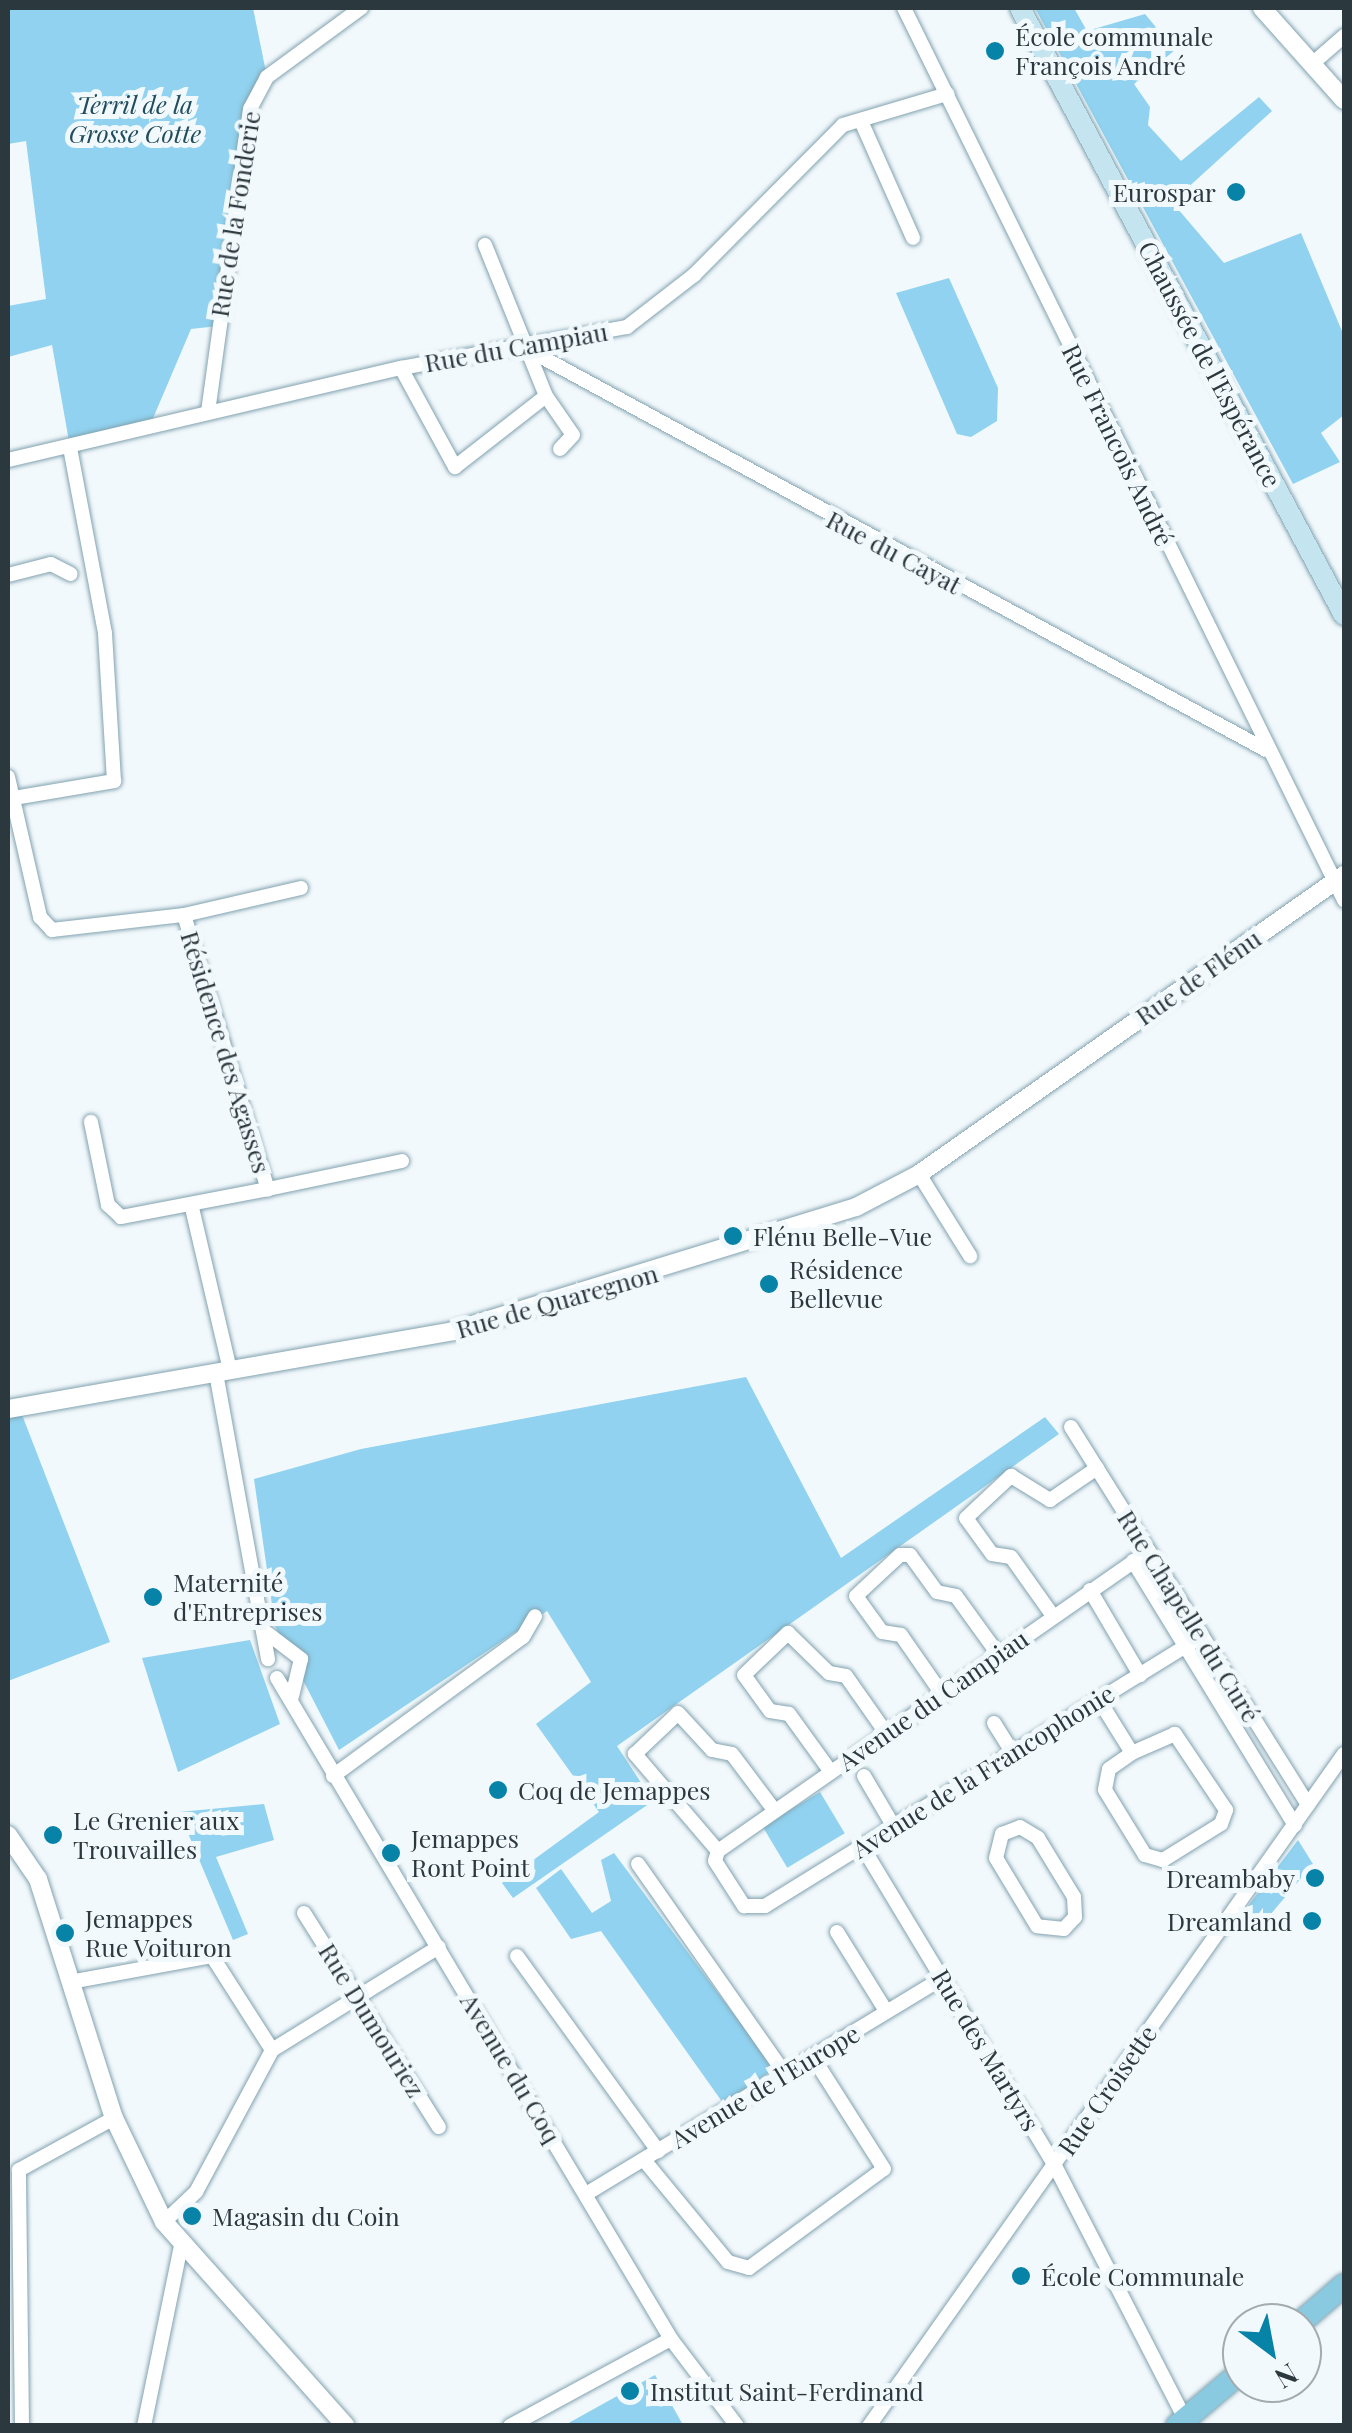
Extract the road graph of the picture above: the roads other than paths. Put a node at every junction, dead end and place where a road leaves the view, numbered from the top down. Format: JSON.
{"nodes":[{"id":1,"x":361,"y":8,"type":"edge"},
{"id":2,"x":904,"y":8,"type":"edge"},
{"id":3,"x":1020,"y":8,"type":"edge"},
{"id":4,"x":1262,"y":8,"type":"edge"},
{"id":5,"x":1344,"y":36,"type":"edge"},
{"id":6,"x":1312,"y":64,"type":"junction"},
{"id":7,"x":947,"y":94,"type":"junction"},
{"id":8,"x":1344,"y":100,"type":"edge"},
{"id":9,"x":861,"y":122,"type":"junction"},
{"id":10,"x":913,"y":238,"type":"dead end"},
{"id":11,"x":485,"y":245,"type":"dead end"},
{"id":12,"x":524,"y":348,"type":"junction"},
{"id":13,"x":401,"y":368,"type":"junction"},
{"id":14,"x":546,"y":396,"type":"junction"},
{"id":15,"x":208,"y":412,"type":"junction"},
{"id":16,"x":70,"y":448,"type":"junction"},
{"id":17,"x":560,"y":448,"type":"dead end"},
{"id":18,"x":8,"y":460,"type":"edge"},
{"id":19,"x":71,"y":574,"type":"dead end"},
{"id":20,"x":8,"y":575,"type":"edge"},
{"id":21,"x":1344,"y":615,"type":"edge"},
{"id":22,"x":1268,"y":751,"type":"junction"},
{"id":23,"x":8,"y":777,"type":"edge"},
{"id":24,"x":10,"y":798,"type":"edge"},
{"id":25,"x":1339,"y":878,"type":"edge"},
{"id":26,"x":301,"y":888,"type":"dead end"},
{"id":27,"x":1344,"y":900,"type":"edge"},
{"id":28,"x":184,"y":915,"type":"junction"},
{"id":29,"x":1062,"y":1072,"type":"joint"},
{"id":30,"x":91,"y":1122,"type":"dead end"},
{"id":31,"x":402,"y":1161,"type":"dead end"},
{"id":32,"x":919,"y":1174,"type":"junction"},
{"id":33,"x":268,"y":1189,"type":"junction"},
{"id":34,"x":192,"y":1208,"type":"junction"},
{"id":35,"x":970,"y":1256,"type":"dead end"},
{"id":36,"x":223,"y":1372,"type":"junction"},
{"id":37,"x":8,"y":1409,"type":"edge"},
{"id":38,"x":1071,"y":1427,"type":"dead end"},
{"id":39,"x":1097,"y":1468,"type":"junction"},
{"id":40,"x":1149,"y":1551,"type":"junction"},
{"id":41,"x":1132,"y":1562,"type":"junction"},
{"id":42,"x":1090,"y":1590,"type":"junction"},
{"id":43,"x":535,"y":1616,"type":"dead end"},
{"id":44,"x":1053,"y":1616,"type":"junction"},
{"id":45,"x":263,"y":1629,"type":"junction"},
{"id":46,"x":1202,"y":1636,"type":"junction"},
{"id":47,"x":286,"y":1646,"type":"junction"},
{"id":48,"x":1186,"y":1648,"type":"junction"},
{"id":49,"x":998,"y":1654,"type":"junction"},
{"id":50,"x":268,"y":1659,"type":"junction"},
{"id":51,"x":298,"y":1673,"type":"junction"},
{"id":52,"x":1140,"y":1674,"type":"junction"},
{"id":53,"x":277,"y":1678,"type":"junction"},
{"id":54,"x":942,"y":1694,"type":"junction"},
{"id":55,"x":1098,"y":1700,"type":"junction"},
{"id":56,"x":291,"y":1706,"type":"junction"},
{"id":57,"x":994,"y":1723,"type":"dead end"},
{"id":58,"x":886,"y":1733,"type":"junction"},
{"id":59,"x":1014,"y":1753,"type":"junction"},
{"id":60,"x":1132,"y":1753,"type":"junction"},
{"id":61,"x":1344,"y":1754,"type":"edge"},
{"id":62,"x":830,"y":1772,"type":"junction"},
{"id":63,"x":333,"y":1776,"type":"junction"},
{"id":64,"x":864,"y":1776,"type":"dead end"},
{"id":65,"x":1308,"y":1806,"type":"junction"},
{"id":66,"x":775,"y":1812,"type":"junction"},
{"id":67,"x":1294,"y":1825,"type":"junction"},
{"id":68,"x":894,"y":1826,"type":"junction"},
{"id":69,"x":8,"y":1835,"type":"edge"},
{"id":70,"x":862,"y":1846,"type":"junction"},
{"id":71,"x":718,"y":1851,"type":"junction"},
{"id":72,"x":638,"y":1864,"type":"dead end"},
{"id":73,"x":1002,"y":1872,"type":"joint"},
{"id":74,"x":304,"y":1913,"type":"dead end"},
{"id":75,"x":838,"y":1932,"type":"dead end"},
{"id":76,"x":438,"y":1947,"type":"junction"},
{"id":77,"x":518,"y":1956,"type":"dead end"},
{"id":78,"x":942,"y":1978,"type":"junction"},
{"id":79,"x":70,"y":1982,"type":"junction"},
{"id":80,"x":357,"y":1997,"type":"junction"},
{"id":81,"x":886,"y":2011,"type":"junction"},
{"id":82,"x":272,"y":2050,"type":"junction"},
{"id":83,"x":813,"y":2056,"type":"junction"},
{"id":84,"x":785,"y":2074,"type":"junction"},
{"id":85,"x":114,"y":2118,"type":"junction"},
{"id":86,"x":439,"y":2128,"type":"dead end"},
{"id":87,"x":658,"y":2152,"type":"junction"},
{"id":88,"x":644,"y":2160,"type":"junction"},
{"id":89,"x":1054,"y":2164,"type":"junction"},
{"id":90,"x":586,"y":2194,"type":"junction"},
{"id":91,"x":164,"y":2222,"type":"junction"},
{"id":92,"x":181,"y":2246,"type":"junction"},
{"id":93,"x":1344,"y":2286,"type":"edge"},
{"id":94,"x":1322,"y":2304,"type":"edge"},
{"id":95,"x":670,"y":2339,"type":"junction"},
{"id":96,"x":1222,"y":2389,"type":"edge"},
{"id":97,"x":1183,"y":2423,"type":"edge"},
{"id":98,"x":22,"y":2426,"type":"edge"},
{"id":99,"x":144,"y":2426,"type":"edge"},
{"id":100,"x":346,"y":2426,"type":"edge"},
{"id":101,"x":510,"y":2426,"type":"edge"},
{"id":102,"x":737,"y":2426,"type":"edge"},
{"id":103,"x":869,"y":2426,"type":"edge"}],
"edges":[{"from":1,"to":15,"type":"street","name":"Rue de la Fonderie"},
{"from":2,"to":7,"type":"street","name":"Rue Francois André"},
{"from":3,"to":21,"type":"main road","name":"Chaussée de l'Espérance"},
{"from":4,"to":6,"type":"street"},
{"from":5,"to":6,"type":"street"},
{"from":6,"to":8,"type":"street"},
{"from":7,"to":9,"type":"street","name":"Rue du Campiau"},
{"from":7,"to":22,"type":"street","name":"Rue Francois André"},
{"from":9,"to":10,"type":"street"},
{"from":9,"to":12,"type":"street","name":"Rue du Campiau"},
{"from":11,"to":12,"type":"street"},
{"from":12,"to":13,"type":"street","name":"Rue du Campiau"},
{"from":12,"to":14,"type":"street"},
{"from":12,"to":22,"type":"street","name":"Rue du Cayat"},
{"from":13,"to":14,"type":"street"},
{"from":13,"to":15,"type":"street","name":"Rue du Campiau"},
{"from":14,"to":17,"type":"street"},
{"from":15,"to":16,"type":"street","name":"Rue du Campiau"},
{"from":16,"to":18,"type":"street","name":"Rue du Campiau"},
{"from":16,"to":24,"type":"street"},
{"from":19,"to":20,"type":"street"},
{"from":22,"to":25,"type":"street","name":"Rue Francois André"},
{"from":23,"to":24,"type":"street"},
{"from":24,"to":28,"type":"street","name":"Résidence des Agasses"},
{"from":25,"to":27,"type":"street","name":"Rue Francois André"},
{"from":25,"to":29,"type":"street","name":"Rue de Flénu"},
{"from":26,"to":28,"type":"street","name":"Résidence des Agasses"},
{"from":28,"to":33,"type":"street","name":"Résidence des Agasses"},
{"from":29,"to":32,"type":"street","name":"Rue de Quaregnon"},
{"from":30,"to":34,"type":"street","name":"Résidence des Agasses"},
{"from":31,"to":33,"type":"street","name":"Résidence des Agasses"},
{"from":32,"to":35,"type":"street"},
{"from":32,"to":36,"type":"street","name":"Rue de Quaregnon"},
{"from":33,"to":34,"type":"street","name":"Résidence des Agasses"},
{"from":34,"to":36,"type":"street"},
{"from":36,"to":37,"type":"street","name":"Rue de Quaregnon"},
{"from":36,"to":45,"type":"street"},
{"from":38,"to":39,"type":"street","name":"Rue Chapelle du Curé"},
{"from":39,"to":40,"type":"street","name":"Rue Chapelle du Curé"},
{"from":39,"to":44,"type":"street"},
{"from":40,"to":41,"type":"street","name":"Avenue du Campiau"},
{"from":40,"to":46,"type":"street","name":"Rue Chapelle du Curé"},
{"from":41,"to":42,"type":"street","name":"Avenue du Campiau"},
{"from":41,"to":48,"type":"street"},
{"from":42,"to":44,"type":"street","name":"Avenue du Campiau"},
{"from":42,"to":52,"type":"street"},
{"from":43,"to":63,"type":"street"},
{"from":44,"to":49,"type":"street","name":"Avenue du Campiau"},
{"from":45,"to":47,"type":"street"},
{"from":45,"to":50,"type":"street"},
{"from":46,"to":48,"type":"street","name":"Avenue de la Francophonie"},
{"from":46,"to":65,"type":"street","name":"Rue Chapelle du Curé"},
{"from":47,"to":50,"type":"street"},
{"from":47,"to":51,"type":"street"},
{"from":48,"to":52,"type":"street","name":"Avenue de la Francophonie"},
{"from":48,"to":67,"type":"street"},
{"from":49,"to":54,"type":"street","name":"Avenue du Campiau"},
{"from":49,"to":54,"type":"street"},
{"from":50,"to":53,"type":"street","name":"Avenue du Coq"},
{"from":51,"to":53,"type":"street"},
{"from":51,"to":56,"type":"street"},
{"from":52,"to":55,"type":"street","name":"Avenue de la Francophonie"},
{"from":53,"to":56,"type":"street","name":"Avenue du Coq"},
{"from":54,"to":58,"type":"street","name":"Avenue du Campiau"},
{"from":55,"to":59,"type":"street","name":"Avenue de la Francophonie"},
{"from":55,"to":60,"type":"street"},
{"from":56,"to":63,"type":"street","name":"Avenue du Coq"},
{"from":57,"to":59,"type":"street"},
{"from":58,"to":62,"type":"street","name":"Avenue du Campiau"},
{"from":58,"to":62,"type":"street"},
{"from":59,"to":68,"type":"street","name":"Avenue de la Francophonie"},
{"from":60,"to":60,"type":"street"},
{"from":61,"to":65,"type":"street","name":"Rue Croisette"},
{"from":62,"to":66,"type":"street","name":"Avenue du Campiau"},
{"from":63,"to":76,"type":"street","name":"Avenue du Coq"},
{"from":64,"to":68,"type":"street"},
{"from":65,"to":67,"type":"street","name":"Rue Croisette"},
{"from":66,"to":71,"type":"street","name":"Avenue du Campiau"},
{"from":66,"to":71,"type":"street"},
{"from":67,"to":89,"type":"street","name":"Rue Croisette"},
{"from":68,"to":70,"type":"street","name":"Avenue de la Francophonie"},
{"from":69,"to":79,"type":"street"},
{"from":70,"to":71,"type":"street","name":"Avenue de la Francophonie"},
{"from":70,"to":78,"type":"street","name":"Rue des Martyrs"},
{"from":72,"to":84,"type":"street"},
{"from":73,"to":73,"type":"street"},
{"from":74,"to":80,"type":"street","name":"Rue Dumouriez"},
{"from":75,"to":81,"type":"street"},
{"from":76,"to":80,"type":"street"},
{"from":76,"to":90,"type":"street","name":"Avenue du Coq"},
{"from":77,"to":87,"type":"street"},
{"from":78,"to":81,"type":"street","name":"Avenue de l'Europe"},
{"from":78,"to":89,"type":"street","name":"Rue des Martyrs"},
{"from":79,"to":82,"type":"street"},
{"from":79,"to":85,"type":"street"},
{"from":80,"to":82,"type":"street"},
{"from":80,"to":86,"type":"street","name":"Rue Dumouriez"},
{"from":81,"to":83,"type":"street","name":"Avenue de l'Europe"},
{"from":82,"to":91,"type":"street"},
{"from":83,"to":84,"type":"street","name":"Avenue de l'Europe"},
{"from":83,"to":88,"type":"street"},
{"from":84,"to":87,"type":"street","name":"Avenue de l'Europe"},
{"from":85,"to":91,"type":"street"},
{"from":85,"to":98,"type":"street"},
{"from":87,"to":88,"type":"street","name":"Avenue de l'Europe"},
{"from":88,"to":90,"type":"street","name":"Avenue de l'Europe"},
{"from":89,"to":97,"type":"street","name":"Rue des Martyrs"},
{"from":89,"to":103,"type":"street","name":"Rue Croisette"},
{"from":90,"to":95,"type":"street","name":"Avenue du Coq"},
{"from":91,"to":92,"type":"street"},
{"from":92,"to":99,"type":"street"},
{"from":92,"to":100,"type":"street"},
{"from":93,"to":94,"type":"main road"},
{"from":95,"to":101,"type":"street"},
{"from":95,"to":102,"type":"street","name":"Avenue du Coq"},
{"from":96,"to":97,"type":"main road"}]}
